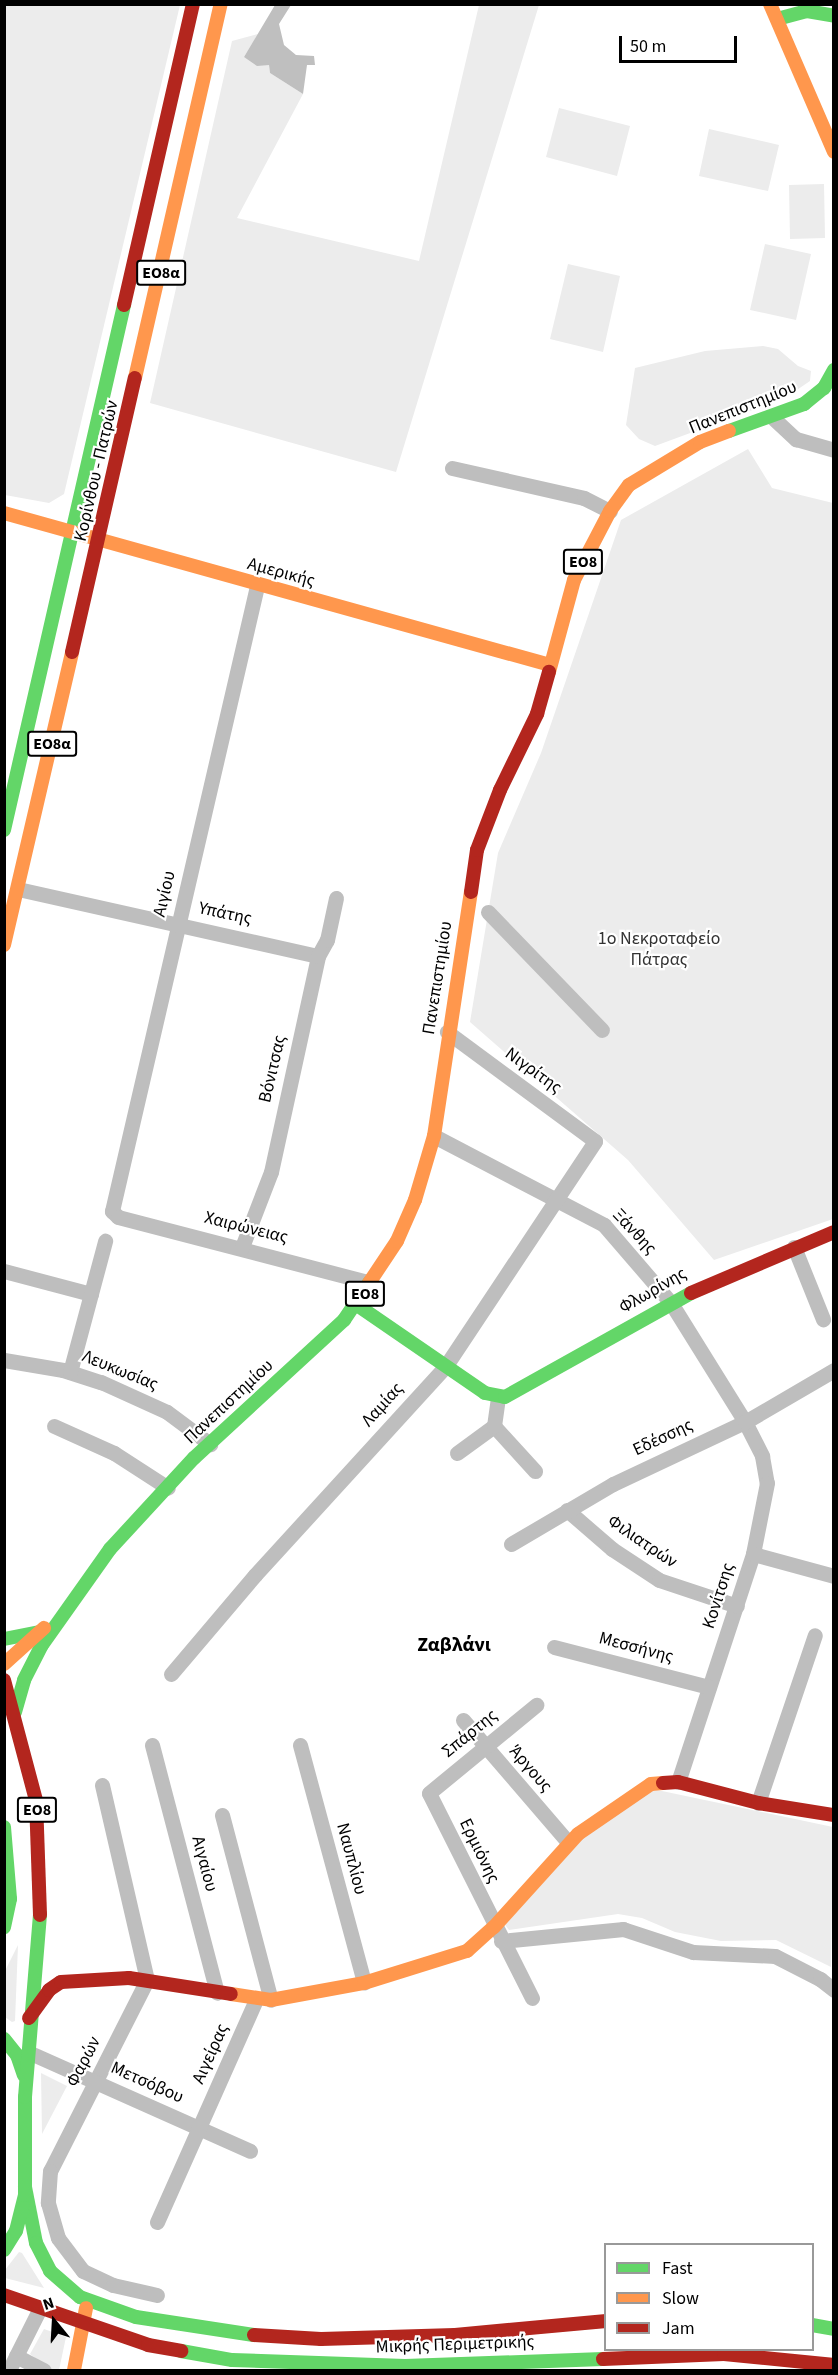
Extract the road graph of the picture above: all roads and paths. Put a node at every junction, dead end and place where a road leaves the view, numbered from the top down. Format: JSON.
{"nodes":[{"id":1,"x":193,"y":4,"type":"edge"},
{"id":2,"x":221,"y":4,"type":"edge"},
{"id":3,"x":770,"y":4,"type":"edge"},
{"id":4,"x":802,"y":8,"type":"edge"},
{"id":5,"x":834,"y":16,"type":"edge"},
{"id":6,"x":777,"y":19,"type":"junction"},
{"id":7,"x":834,"y":152,"type":"edge"},
{"id":8,"x":834,"y":370,"type":"edge"},
{"id":9,"x":772,"y":417,"type":"junction"},
{"id":10,"x":834,"y":450,"type":"edge"},
{"id":11,"x":452,"y":468,"type":"dead end"},
{"id":12,"x":610,"y":511,"type":"junction"},
{"id":13,"x":4,"y":513,"type":"edge"},
{"id":14,"x":73,"y":535,"type":"junction"},
{"id":15,"x":100,"y":542,"type":"junction"},
{"id":16,"x":257,"y":586,"type":"junction"},
{"id":17,"x":550,"y":665,"type":"junction"},
{"id":18,"x":4,"y":830,"type":"edge"},
{"id":19,"x":18,"y":889,"type":"junction"},
{"id":20,"x":336,"y":898,"type":"dead end"},
{"id":21,"x":488,"y":912,"type":"dead end"},
{"id":22,"x":179,"y":924,"type":"junction"},
{"id":23,"x":4,"y":945,"type":"edge"},
{"id":24,"x":318,"y":956,"type":"junction"},
{"id":25,"x":602,"y":1030,"type":"dead end"},
{"id":26,"x":447,"y":1032,"type":"junction"},
{"id":27,"x":434,"y":1136,"type":"junction"},
{"id":28,"x":595,"y":1141,"type":"joint"},
{"id":29,"x":554,"y":1201,"type":"junction"},
{"id":30,"x":112,"y":1211,"type":"joint"},
{"id":31,"x":834,"y":1232,"type":"edge"},
{"id":32,"x":105,"y":1241,"type":"dead end"},
{"id":33,"x":242,"y":1247,"type":"junction"},
{"id":34,"x":794,"y":1247,"type":"junction"},
{"id":35,"x":4,"y":1272,"type":"edge"},
{"id":36,"x":372,"y":1283,"type":"junction"},
{"id":37,"x":91,"y":1294,"type":"junction"},
{"id":38,"x":671,"y":1303,"type":"junction"},
{"id":39,"x":357,"y":1305,"type":"junction"},
{"id":40,"x":824,"y":1319,"type":"dead end"},
{"id":41,"x":4,"y":1360,"type":"edge"},
{"id":42,"x":445,"y":1367,"type":"junction"},
{"id":43,"x":70,"y":1372,"type":"junction"},
{"id":44,"x":833,"y":1372,"type":"edge"},
{"id":45,"x":498,"y":1397,"type":"junction"},
{"id":46,"x":745,"y":1422,"type":"junction"},
{"id":47,"x":54,"y":1426,"type":"dead end"},
{"id":48,"x":494,"y":1426,"type":"junction"},
{"id":49,"x":210,"y":1444,"type":"junction"},
{"id":50,"x":457,"y":1453,"type":"dead end"},
{"id":51,"x":535,"y":1471,"type":"dead end"},
{"id":52,"x":168,"y":1488,"type":"junction"},
{"id":53,"x":567,"y":1510,"type":"junction"},
{"id":54,"x":511,"y":1544,"type":"dead end"},
{"id":55,"x":753,"y":1554,"type":"junction"},
{"id":56,"x":834,"y":1576,"type":"edge"},
{"id":57,"x":737,"y":1606,"type":"junction"},
{"id":58,"x":64,"y":1613,"type":"junction"},
{"id":59,"x":39,"y":1632,"type":"junction"},
{"id":60,"x":815,"y":1635,"type":"dead end"},
{"id":61,"x":4,"y":1639,"type":"edge"},
{"id":62,"x":554,"y":1647,"type":"dead end"},
{"id":63,"x":4,"y":1664,"type":"edge"},
{"id":64,"x":171,"y":1674,"type":"dead end"},
{"id":65,"x":4,"y":1680,"type":"edge"},
{"id":66,"x":709,"y":1688,"type":"junction"},
{"id":67,"x":536,"y":1705,"type":"dead end"},
{"id":68,"x":15,"y":1712,"type":"junction"},
{"id":69,"x":463,"y":1720,"type":"dead end"},
{"id":70,"x":152,"y":1745,"type":"dead end"},
{"id":71,"x":300,"y":1745,"type":"dead end"},
{"id":72,"x":486,"y":1748,"type":"junction"},
{"id":73,"x":678,"y":1782,"type":"junction"},
{"id":74,"x":102,"y":1785,"type":"dead end"},
{"id":75,"x":429,"y":1793,"type":"joint"},
{"id":76,"x":758,"y":1803,"type":"junction"},
{"id":77,"x":222,"y":1815,"type":"dead end"},
{"id":78,"x":834,"y":1815,"type":"edge"},
{"id":79,"x":4,"y":1827,"type":"edge"},
{"id":80,"x":568,"y":1842,"type":"junction"},
{"id":81,"x":40,"y":1909,"type":"junction"},
{"id":82,"x":6,"y":1917,"type":"edge"},
{"id":83,"x":494,"y":1927,"type":"junction"},
{"id":84,"x":501,"y":1941,"type":"junction"},
{"id":85,"x":147,"y":1980,"type":"junction"},
{"id":86,"x":61,"y":1982,"type":"junction"},
{"id":87,"x":364,"y":1983,"type":"junction"},
{"id":88,"x":834,"y":1990,"type":"edge"},
{"id":89,"x":217,"y":1993,"type":"junction"},
{"id":90,"x":532,"y":1998,"type":"dead end"},
{"id":91,"x":263,"y":2000,"type":"junction"},
{"id":92,"x":29,"y":2018,"type":"junction"},
{"id":93,"x":4,"y":2038,"type":"edge"},
{"id":94,"x":28,"y":2052,"type":"junction"},
{"id":95,"x":96,"y":2082,"type":"junction"},
{"id":96,"x":25,"y":2097,"type":"junction"},
{"id":97,"x":199,"y":2128,"type":"junction"},
{"id":98,"x":250,"y":2151,"type":"dead end"},
{"id":99,"x":25,"y":2187,"type":"junction"},
{"id":100,"x":157,"y":2222,"type":"dead end"},
{"id":101,"x":4,"y":2250,"type":"edge"},
{"id":102,"x":92,"y":2277,"type":"junction"},
{"id":103,"x":4,"y":2295,"type":"edge"},
{"id":104,"x":157,"y":2295,"type":"dead end"},
{"id":105,"x":87,"y":2301,"type":"junction"},
{"id":106,"x":40,"y":2308,"type":"junction"},
{"id":107,"x":604,"y":2321,"type":"edge"},
{"id":108,"x":83,"y":2324,"type":"junction"},
{"id":109,"x":814,"y":2325,"type":"edge"},
{"id":110,"x":834,"y":2329,"type":"edge"},
{"id":111,"x":13,"y":2363,"type":"edge"},
{"id":112,"x":834,"y":2365,"type":"edge"},
{"id":113,"x":44,"y":2370,"type":"edge"},
{"id":114,"x":74,"y":2370,"type":"edge"}],
"edges":[{"from":1,"to":14,"type":"main road","name":"Κορίνθου - Πατρών","number":"ΕΟ8α"},
{"from":2,"to":15,"type":"main road","name":"Κορίνθου - Πατρών","number":"ΕΟ8α"},
{"from":3,"to":6,"type":"main road"},
{"from":4,"to":5,"type":"main road"},
{"from":4,"to":6,"type":"main road"},
{"from":6,"to":7,"type":"main road"},
{"from":8,"to":9,"type":"main road","name":"Πανεπιστημίου","number":"ΕΟ8"},
{"from":9,"to":10,"type":"street"},
{"from":9,"to":12,"type":"main road","name":"Πανεπιστημίου","number":"ΕΟ8"},
{"from":11,"to":12,"type":"street"},
{"from":12,"to":17,"type":"main road","name":"Πανεπιστημίου","number":"ΕΟ8"},
{"from":13,"to":14,"type":"main road","name":"Αμερικής"},
{"from":14,"to":15,"type":"main road","name":"Αμερικής"},
{"from":14,"to":18,"type":"main road","name":"Κορίνθου - Πατρών","number":"ΕΟ8α"},
{"from":15,"to":16,"type":"main road","name":"Αμερικής"},
{"from":15,"to":19,"type":"main road","name":"Κορίνθου - Πατρών","number":"ΕΟ8α"},
{"from":16,"to":17,"type":"main road","name":"Αμερικής"},
{"from":16,"to":22,"type":"street","name":"Αιγίου"},
{"from":17,"to":26,"type":"main road","name":"Πανεπιστημίου","number":"ΕΟ8"},
{"from":19,"to":22,"type":"street","name":"Υπάτης"},
{"from":19,"to":23,"type":"main road","name":"Κορίνθου - Πατρών","number":"ΕΟ8α"},
{"from":20,"to":24,"type":"street","name":"Βόνιτσας"},
{"from":21,"to":25,"type":"street"},
{"from":22,"to":24,"type":"street","name":"Υπάτης"},
{"from":22,"to":30,"type":"street","name":"Αιγίου"},
{"from":24,"to":33,"type":"street","name":"Βόνιτσας"},
{"from":26,"to":27,"type":"main road","name":"Πανεπιστημίου","number":"ΕΟ8"},
{"from":26,"to":28,"type":"street","name":"Νιγρίτης"},
{"from":27,"to":29,"type":"street","name":"Ξάνθης"},
{"from":27,"to":36,"type":"main road","name":"Πανεπιστημίου","number":"ΕΟ8"},
{"from":28,"to":29,"type":"street","name":"Λαμίας"},
{"from":29,"to":38,"type":"street","name":"Ξάνθης"},
{"from":29,"to":42,"type":"street","name":"Λαμίας"},
{"from":30,"to":33,"type":"street","name":"Χαιρώνειας"},
{"from":31,"to":34,"type":"main road","name":"Φλωρίνης"},
{"from":32,"to":37,"type":"street"},
{"from":33,"to":36,"type":"street","name":"Χαιρώνειας"},
{"from":34,"to":38,"type":"main road","name":"Φλωρίνης"},
{"from":34,"to":40,"type":"street"},
{"from":35,"to":37,"type":"street"},
{"from":36,"to":39,"type":"main road","name":"Πανεπιστημίου","number":"ΕΟ8"},
{"from":37,"to":43,"type":"street"},
{"from":38,"to":45,"type":"main road","name":"Φλωρίνης"},
{"from":38,"to":46,"type":"street","name":"Ξάνθης"},
{"from":39,"to":42,"type":"main road"},
{"from":39,"to":49,"type":"main road","name":"Πανεπιστημίου","number":"ΕΟ8"},
{"from":41,"to":43,"type":"street","name":"Λευκωσίας"},
{"from":42,"to":45,"type":"main road"},
{"from":42,"to":64,"type":"street","name":"Λαμίας"},
{"from":43,"to":49,"type":"street","name":"Λευκωσίας"},
{"from":44,"to":46,"type":"street","name":"Εδέσσης"},
{"from":45,"to":48,"type":"street"},
{"from":46,"to":53,"type":"street","name":"Εδέσσης"},
{"from":46,"to":55,"type":"street","name":"Κονίτσης"},
{"from":47,"to":52,"type":"street"},
{"from":48,"to":50,"type":"street"},
{"from":48,"to":51,"type":"street"},
{"from":49,"to":52,"type":"main road","name":"Πανεπιστημίου","number":"ΕΟ8"},
{"from":52,"to":58,"type":"main road","name":"Πανεπιστημίου","number":"ΕΟ8"},
{"from":53,"to":54,"type":"street","name":"Εδέσσης"},
{"from":53,"to":57,"type":"street","name":"Φιλιατρών"},
{"from":55,"to":56,"type":"street"},
{"from":55,"to":57,"type":"street","name":"Κονίτσης"},
{"from":57,"to":66,"type":"street","name":"Κονίτσης"},
{"from":58,"to":59,"type":"main road","name":"Πανεπιστημίου","number":"ΕΟ8"},
{"from":58,"to":68,"type":"main road","name":"Πανεπιστημίου","number":"ΕΟ8"},
{"from":59,"to":61,"type":"main road"},
{"from":59,"to":63,"type":"main road","name":"Πανεπιστημίου","number":"ΕΟ8"},
{"from":60,"to":76,"type":"street"},
{"from":62,"to":66,"type":"street","name":"Μεσσήνης"},
{"from":65,"to":68,"type":"main road"},
{"from":66,"to":73,"type":"street","name":"Κονίτσης"},
{"from":67,"to":72,"type":"street","name":"Σπάρτης"},
{"from":68,"to":81,"type":"main road","name":"Πανεπιστημίου","number":"ΕΟ8"},
{"from":69,"to":72,"type":"street","name":"Άργους"},
{"from":70,"to":89,"type":"street","name":"Αιγαίου"},
{"from":71,"to":87,"type":"street","name":"Ναυπλίου"},
{"from":72,"to":75,"type":"street","name":"Σπάρτης"},
{"from":72,"to":80,"type":"street","name":"Άργους"},
{"from":73,"to":76,"type":"main road"},
{"from":73,"to":80,"type":"main road"},
{"from":74,"to":85,"type":"street"},
{"from":75,"to":83,"type":"street","name":"Ερμιόνης"},
{"from":76,"to":78,"type":"main road"},
{"from":77,"to":91,"type":"street"},
{"from":79,"to":82,"type":"main road","number":"ΕΟ8"},
{"from":80,"to":83,"type":"main road"},
{"from":81,"to":86,"type":"main road"},
{"from":81,"to":92,"type":"main road","number":"ΕΟ8"},
{"from":83,"to":84,"type":"street","name":"Ερμιόνης"},
{"from":83,"to":87,"type":"main road"},
{"from":84,"to":88,"type":"street"},
{"from":84,"to":90,"type":"street","name":"Ερμιόνης"},
{"from":85,"to":86,"type":"main road"},
{"from":85,"to":89,"type":"main road"},
{"from":85,"to":95,"type":"street","name":"Φαρών"},
{"from":86,"to":92,"type":"main road"},
{"from":87,"to":91,"type":"main road"},
{"from":89,"to":91,"type":"main road"},
{"from":91,"to":97,"type":"street","name":"Αιγείρας"},
{"from":92,"to":94,"type":"main road","number":"ΕΟ8"},
{"from":93,"to":96,"type":"main road","number":"ΕΟ8"},
{"from":94,"to":95,"type":"street","name":"Μετσόβου"},
{"from":94,"to":96,"type":"main road","number":"ΕΟ8"},
{"from":95,"to":97,"type":"street","name":"Μετσόβου"},
{"from":95,"to":102,"type":"street","name":"Φαρών"},
{"from":96,"to":99,"type":"main road","number":"ΕΟ8"},
{"from":97,"to":98,"type":"street","name":"Μετσόβου"},
{"from":97,"to":100,"type":"street","name":"Αιγείρας"},
{"from":99,"to":101,"type":"main road","number":"ΕΟ8"},
{"from":99,"to":105,"type":"main road","name":"Μικρής Περιμετρικής"},
{"from":102,"to":104,"type":"street","name":"Φαρών"},
{"from":102,"to":105,"type":"street"},
{"from":103,"to":106,"type":"main road","name":"Μικρής Περιμετρικής"},
{"from":105,"to":107,"type":"main road","name":"Μικρής Περιμετρικής"},
{"from":105,"to":108,"type":"main road"},
{"from":106,"to":108,"type":"main road","name":"Μικρής Περιμετρικής"},
{"from":106,"to":111,"type":"street"},
{"from":108,"to":112,"type":"main road","name":"Μικρής Περιμετρικής"},
{"from":108,"to":114,"type":"main road"},
{"from":109,"to":110,"type":"main road"},
{"from":111,"to":113,"type":"street"}]}
